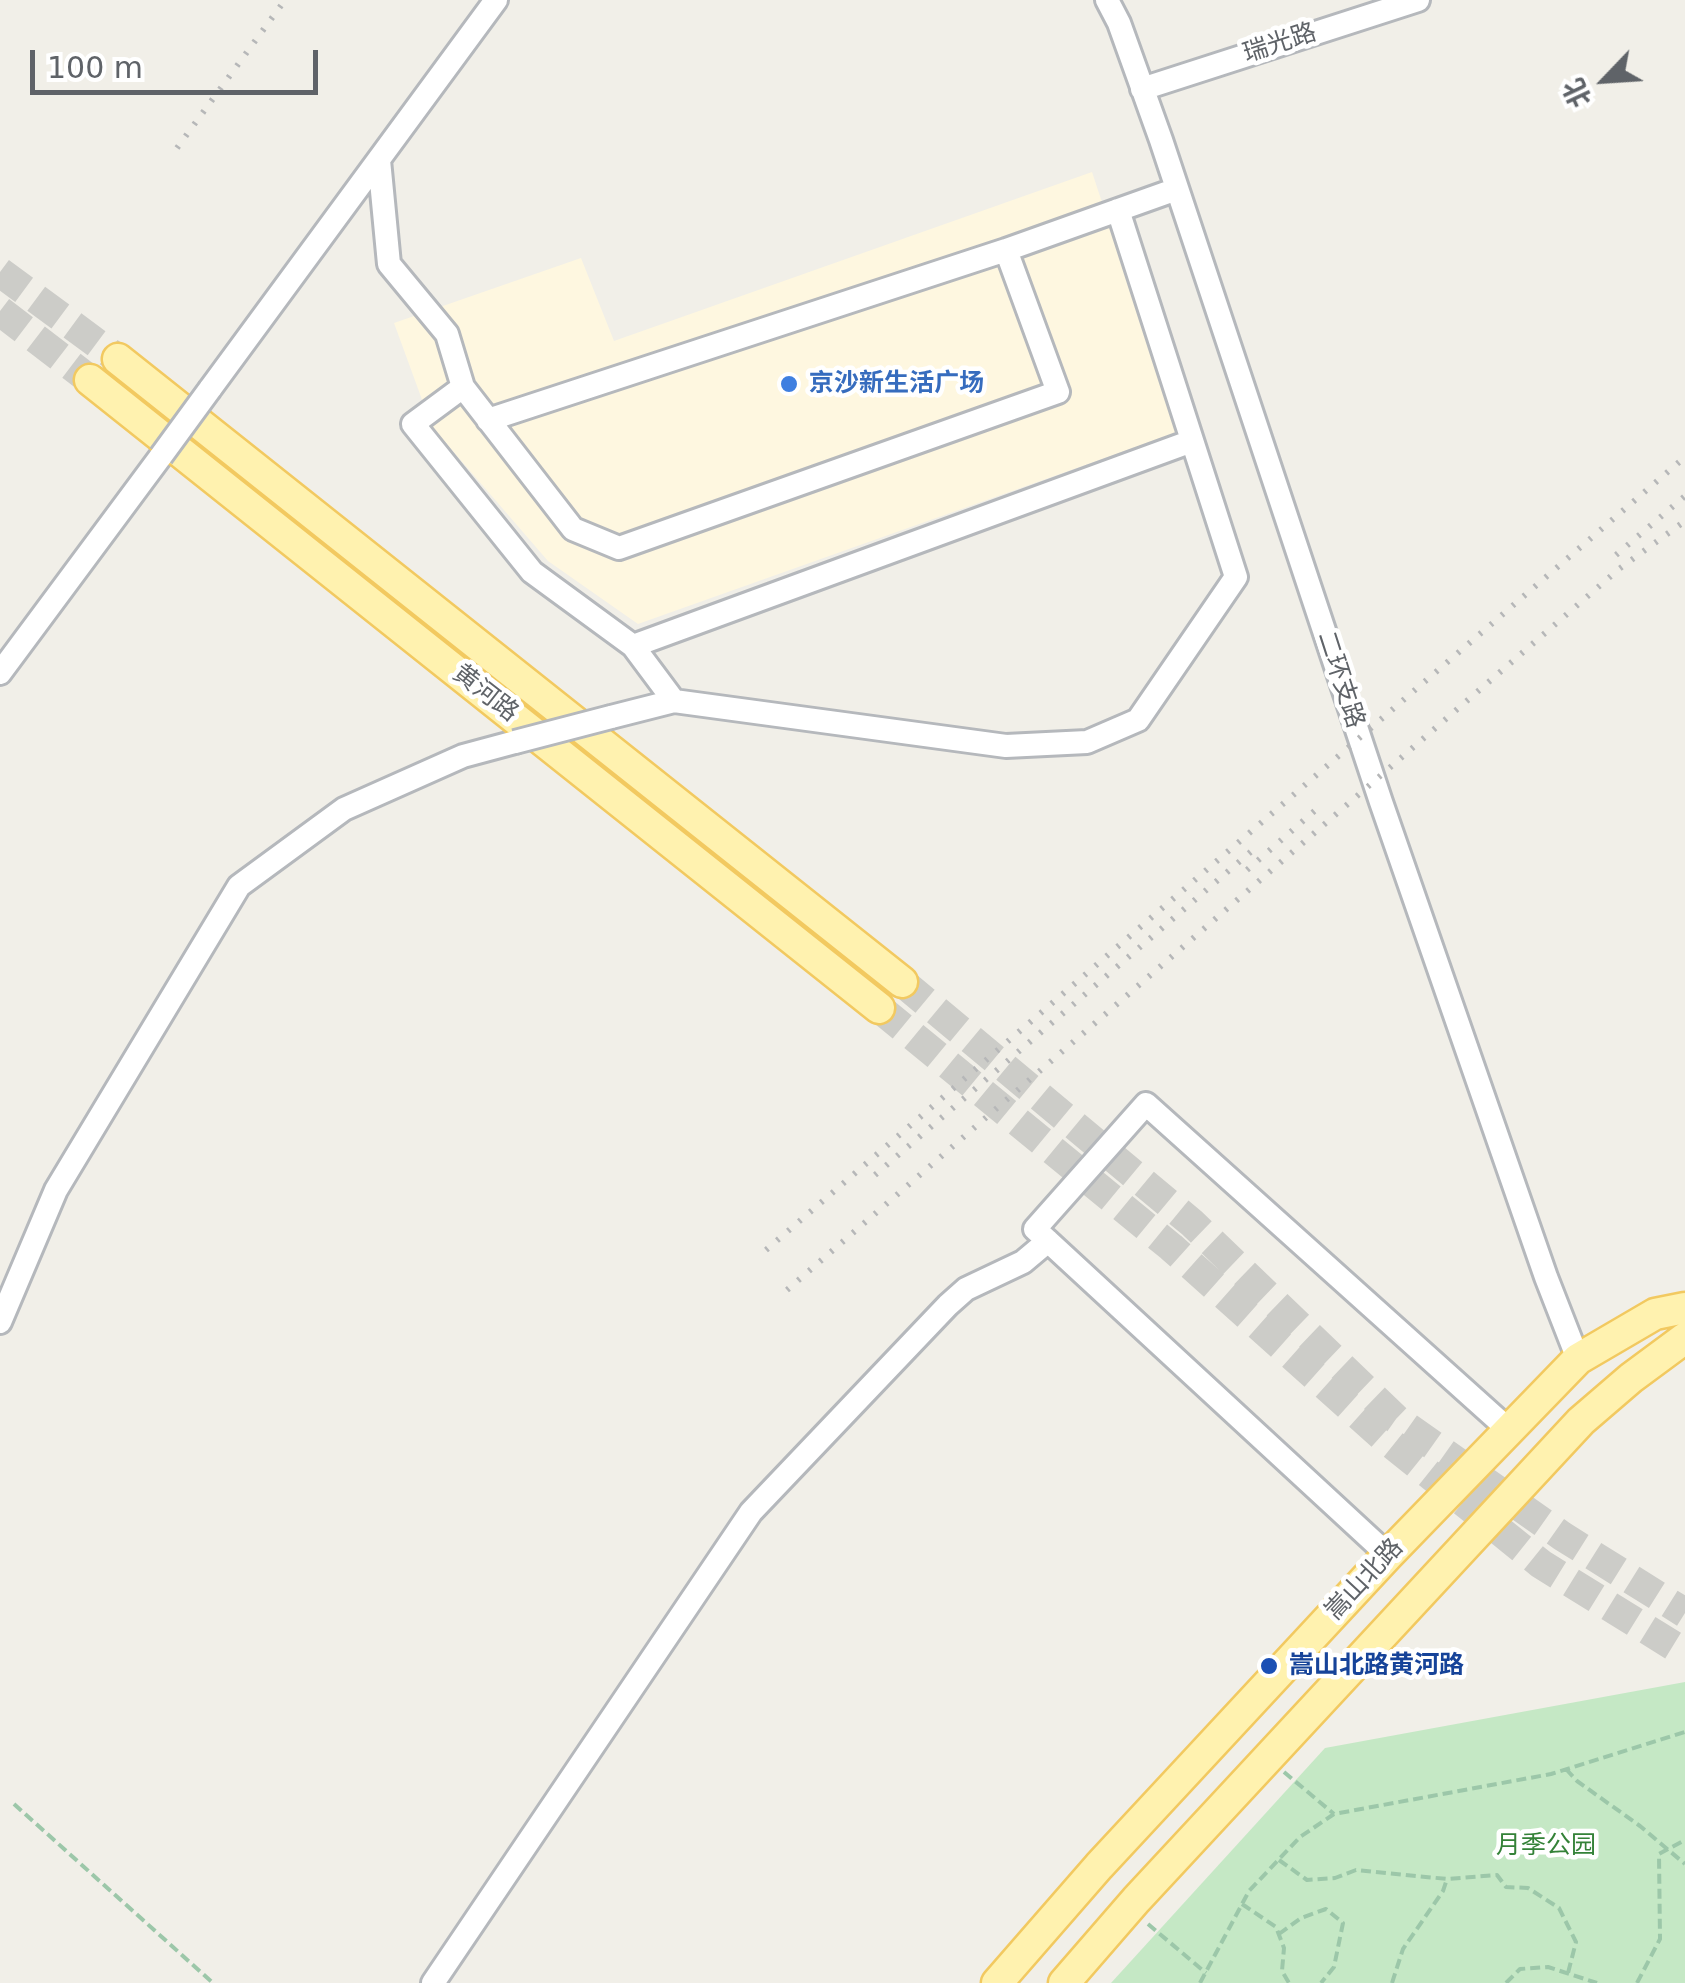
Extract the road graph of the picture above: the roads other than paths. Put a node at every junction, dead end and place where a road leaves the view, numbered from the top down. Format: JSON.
{"nodes":[{"id":1,"x":496,"y":0,"type":"edge"},
{"id":2,"x":1106,"y":0,"type":"edge"},
{"id":3,"x":1418,"y":0,"type":"edge"},
{"id":4,"x":1142,"y":89,"type":"junction"},
{"id":5,"x":379,"y":160,"type":"junction"},
{"id":6,"x":1177,"y":190,"type":"junction"},
{"id":7,"x":1118,"y":210,"type":"junction"},
{"id":8,"x":1006,"y":250,"type":"junction"},
{"id":9,"x":118,"y":359,"type":"tunnel mouth"},
{"id":10,"x":90,"y":380,"type":"tunnel mouth"},
{"id":11,"x":463,"y":388,"type":"junction"},
{"id":12,"x":488,"y":420,"type":"junction"},
{"id":13,"x":1192,"y":440,"type":"junction"},
{"id":14,"x":633,"y":646,"type":"junction"},
{"id":15,"x":0,"y":673,"type":"edge"},
{"id":16,"x":674,"y":700,"type":"junction"},
{"id":17,"x":902,"y":982,"type":"tunnel mouth"},
{"id":18,"x":879,"y":1008,"type":"tunnel mouth"},
{"id":19,"x":1048,"y":1241,"type":"junction"},
{"id":20,"x":1685,"y":1308,"type":"edge"},
{"id":21,"x":0,"y":1322,"type":"edge"},
{"id":22,"x":1685,"y":1338,"type":"edge"},
{"id":23,"x":1578,"y":1359,"type":"junction"},
{"id":24,"x":1509,"y":1430,"type":"junction"},
{"id":25,"x":1388,"y":1555,"type":"junction"},
{"id":26,"x":433,"y":1983,"type":"edge"},
{"id":27,"x":997,"y":1983,"type":"edge"},
{"id":28,"x":1064,"y":1983,"type":"edge"}],
"edges":[{"from":1,"to":5,"type":"street"},
{"from":2,"to":4,"type":"street","name":"二环支路"},
{"from":3,"to":4,"type":"street","name":"瑞光路"},
{"from":4,"to":6,"type":"street","name":"二环支路"},
{"from":5,"to":11,"type":"street"},
{"from":5,"to":15,"type":"street","bridge":true},
{"from":6,"to":7,"type":"street"},
{"from":6,"to":23,"type":"street","name":"二环支路"},
{"from":7,"to":8,"type":"street"},
{"from":7,"to":13,"type":"street"},
{"from":8,"to":12,"type":"street"},
{"from":8,"to":12,"type":"street"},
{"from":9,"to":17,"type":"main road","name":"黄河路"},
{"from":10,"to":18,"type":"main road","name":"黄河路"},
{"from":11,"to":12,"type":"street"},
{"from":11,"to":14,"type":"street"},
{"from":13,"to":14,"type":"street"},
{"from":13,"to":16,"type":"street"},
{"from":14,"to":16,"type":"street"},
{"from":16,"to":21,"type":"street","bridge":true},
{"from":19,"to":24,"type":"street"},
{"from":19,"to":25,"type":"street"},
{"from":19,"to":26,"type":"street"},
{"from":20,"to":23,"type":"main road","name":"嵩山北路"},
{"from":22,"to":28,"type":"main road","name":"嵩山北路"},
{"from":23,"to":24,"type":"main road","name":"嵩山北路"},
{"from":24,"to":25,"type":"main road","name":"嵩山北路"},
{"from":25,"to":27,"type":"main road","name":"嵩山北路"}]}
